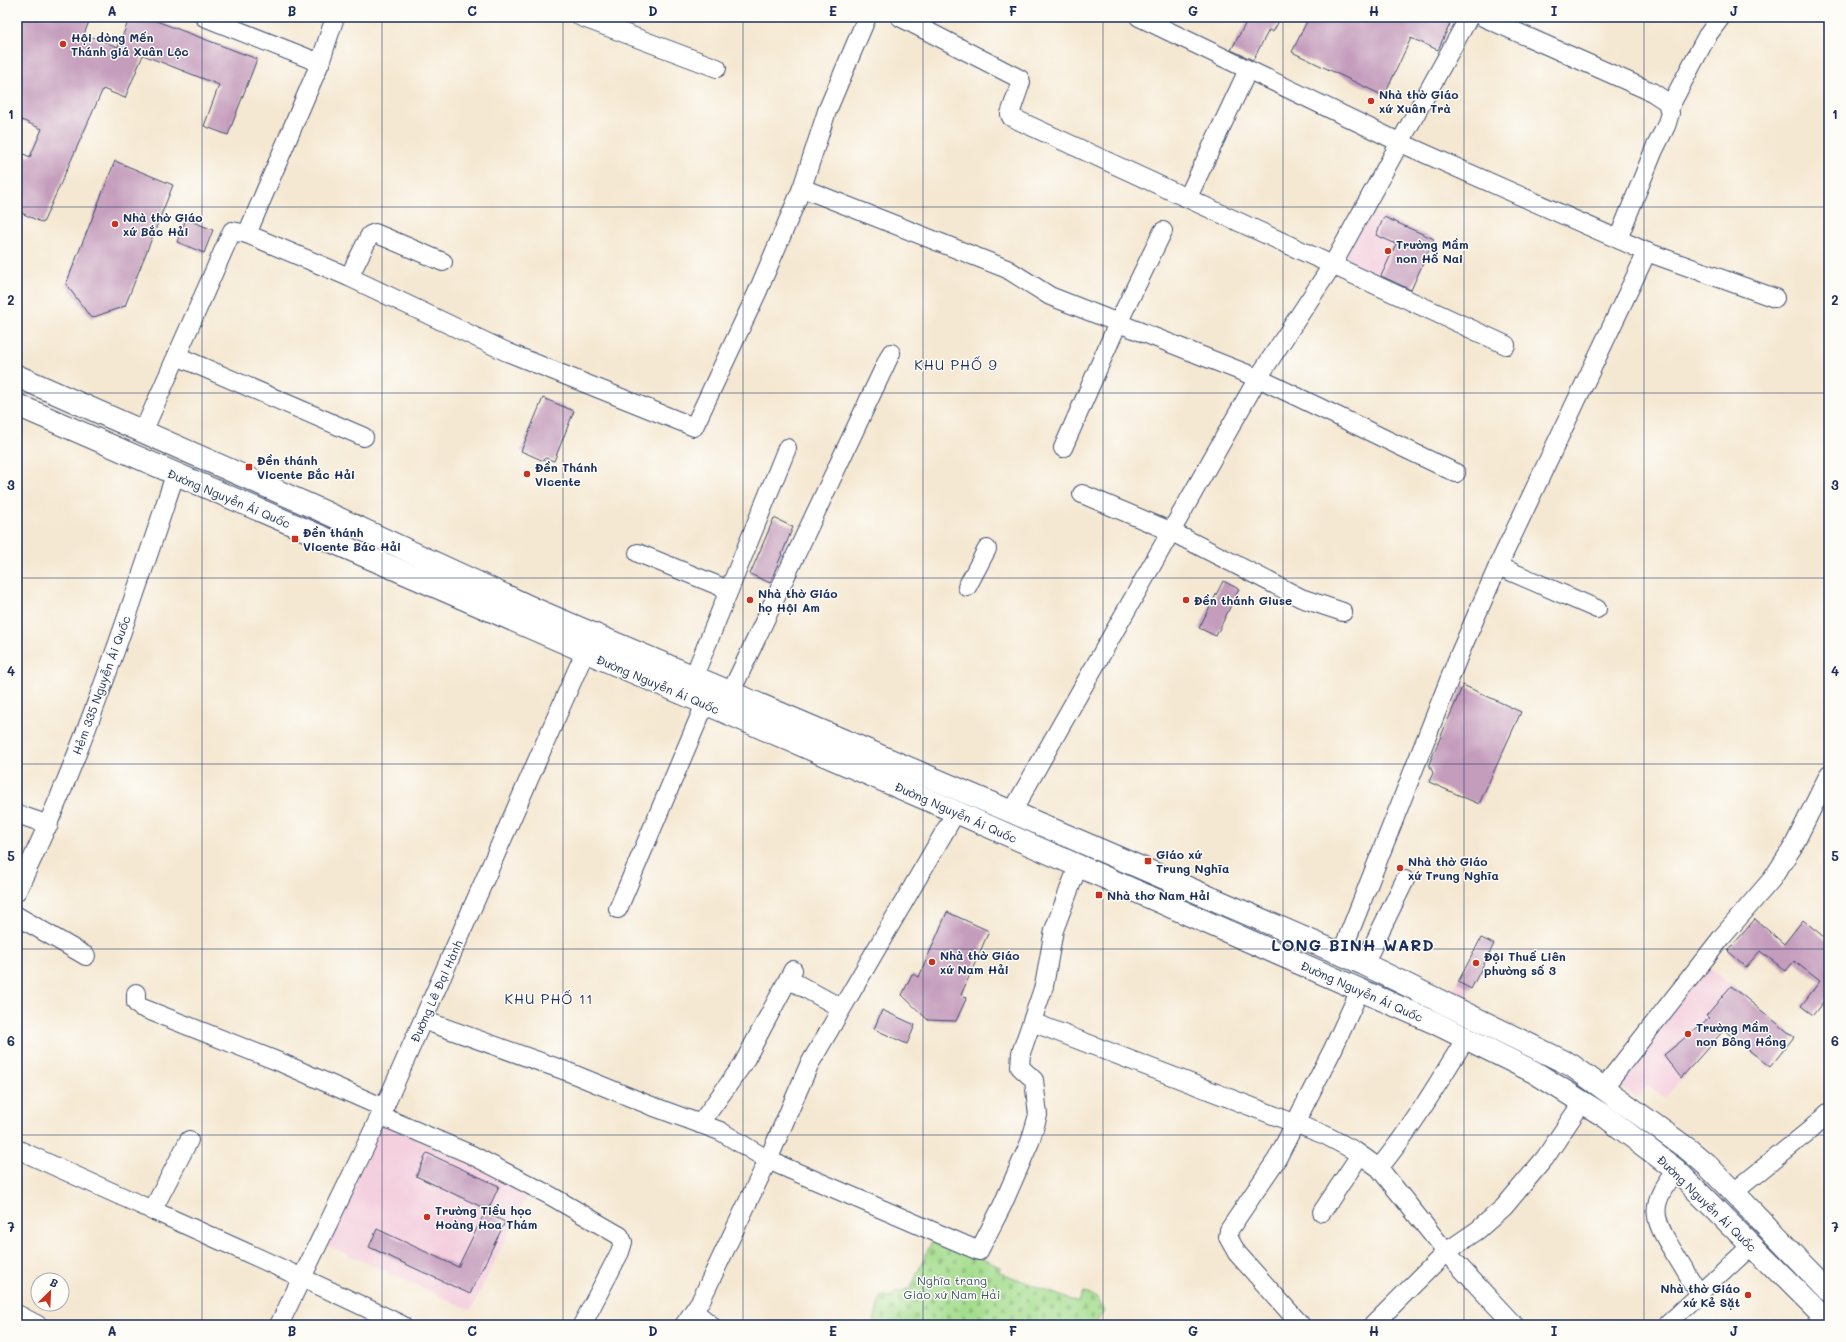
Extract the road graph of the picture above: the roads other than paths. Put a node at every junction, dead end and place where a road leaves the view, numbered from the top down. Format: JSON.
{"nodes":[{"id":1,"x":204,"y":17,"type":"edge"},
{"id":2,"x":335,"y":17,"type":"edge"},
{"id":3,"x":581,"y":17,"type":"edge"},
{"id":4,"x":867,"y":17,"type":"edge"},
{"id":5,"x":900,"y":17,"type":"edge"},
{"id":6,"x":1139,"y":17,"type":"edge"},
{"id":7,"x":1469,"y":17,"type":"edge"},
{"id":8,"x":1483,"y":17,"type":"edge"},
{"id":9,"x":1721,"y":17,"type":"edge"},
{"id":10,"x":320,"y":63,"type":"junction"},
{"id":11,"x":717,"y":68,"type":"dead end"},
{"id":12,"x":1248,"y":70,"type":"junction"},
{"id":13,"x":1669,"y":108,"type":"junction"},
{"id":14,"x":1401,"y":143,"type":"junction"},
{"id":15,"x":802,"y":188,"type":"junction"},
{"id":16,"x":1188,"y":197,"type":"junction"},
{"id":17,"x":1163,"y":231,"type":"dead end"},
{"id":18,"x":247,"y":234,"type":"junction"},
{"id":19,"x":1618,"y":239,"type":"junction"},
{"id":20,"x":1647,"y":252,"type":"junction"},
{"id":21,"x":442,"y":262,"type":"dead end"},
{"id":22,"x":1333,"y":264,"type":"junction"},
{"id":23,"x":349,"y":277,"type":"junction"},
{"id":24,"x":1775,"y":298,"type":"dead end"},
{"id":25,"x":1118,"y":323,"type":"junction"},
{"id":26,"x":1506,"y":345,"type":"dead end"},
{"id":27,"x":891,"y":353,"type":"dead end"},
{"id":28,"x":178,"y":356,"type":"junction"},
{"id":29,"x":17,"y":376,"type":"edge"},
{"id":30,"x":1258,"y":378,"type":"junction"},
{"id":31,"x":17,"y":405,"type":"edge"},
{"id":32,"x":143,"y":432,"type":"junction"},
{"id":33,"x":364,"y":436,"type":"dead end"},
{"id":34,"x":787,"y":448,"type":"dead end"},
{"id":35,"x":1062,"y":448,"type":"dead end"},
{"id":36,"x":132,"y":456,"type":"junction"},
{"id":37,"x":1456,"y":473,"type":"dead end"},
{"id":38,"x":174,"y":475,"type":"junction"},
{"id":39,"x":1082,"y":494,"type":"dead end"},
{"id":40,"x":1170,"y":531,"type":"junction"},
{"id":41,"x":987,"y":549,"type":"dead end"},
{"id":42,"x":638,"y":553,"type":"dead end"},
{"id":43,"x":1498,"y":566,"type":"junction"},
{"id":44,"x":967,"y":588,"type":"dead end"},
{"id":45,"x":729,"y":590,"type":"junction"},
{"id":46,"x":1597,"y":610,"type":"dead end"},
{"id":47,"x":1343,"y":612,"type":"dead end"},
{"id":48,"x":585,"y":652,"type":"junction"},
{"id":49,"x":694,"y":676,"type":"junction"},
{"id":50,"x":732,"y":692,"type":"junction"},
{"id":51,"x":705,"y":704,"type":"junction"},
{"id":52,"x":1829,"y":774,"type":"edge"},
{"id":53,"x":956,"y":812,"type":"junction"},
{"id":54,"x":1012,"y":812,"type":"junction"},
{"id":55,"x":17,"y":814,"type":"edge"},
{"id":56,"x":49,"y":825,"type":"junction"},
{"id":57,"x":1078,"y":866,"type":"junction"},
{"id":58,"x":1405,"y":880,"type":"dead end"},
{"id":59,"x":17,"y":891,"type":"edge"},
{"id":60,"x":618,"y":909,"type":"dead end"},
{"id":61,"x":17,"y":916,"type":"edge"},
{"id":62,"x":1341,"y":954,"type":"junction"},
{"id":63,"x":86,"y":956,"type":"dead end"},
{"id":64,"x":1364,"y":964,"type":"junction"},
{"id":65,"x":1332,"y":978,"type":"junction"},
{"id":66,"x":1360,"y":990,"type":"junction"},
{"id":67,"x":136,"y":993,"type":"dead end"},
{"id":68,"x":841,"y":1008,"type":"junction"},
{"id":69,"x":423,"y":1020,"type":"junction"},
{"id":70,"x":1032,"y":1022,"type":"junction"},
{"id":71,"x":1466,"y":1038,"type":"junction"},
{"id":72,"x":1604,"y":1087,"type":"junction"},
{"id":73,"x":1583,"y":1101,"type":"junction"},
{"id":74,"x":382,"y":1112,"type":"junction"},
{"id":75,"x":1829,"y":1112,"type":"edge"},
{"id":76,"x":1294,"y":1123,"type":"junction"},
{"id":77,"x":700,"y":1124,"type":"junction"},
{"id":78,"x":189,"y":1140,"type":"dead end"},
{"id":79,"x":17,"y":1149,"type":"edge"},
{"id":80,"x":1360,"y":1155,"type":"junction"},
{"id":81,"x":768,"y":1160,"type":"junction"},
{"id":82,"x":1379,"y":1168,"type":"junction"},
{"id":83,"x":1676,"y":1170,"type":"junction"},
{"id":84,"x":1734,"y":1192,"type":"junction"},
{"id":85,"x":152,"y":1211,"type":"junction"},
{"id":86,"x":1322,"y":1212,"type":"dead end"},
{"id":87,"x":1752,"y":1245,"type":"junction"},
{"id":88,"x":1446,"y":1252,"type":"junction"},
{"id":89,"x":303,"y":1276,"type":"junction"},
{"id":90,"x":1827,"y":1285,"type":"edge"},
{"id":91,"x":1699,"y":1294,"type":"junction"},
{"id":92,"x":17,"y":1314,"type":"edge"},
{"id":93,"x":690,"y":1318,"type":"edge"},
{"id":94,"x":1829,"y":1323,"type":"edge"},
{"id":95,"x":38,"y":1325,"type":"edge"},
{"id":96,"x":279,"y":1325,"type":"edge"},
{"id":97,"x":402,"y":1325,"type":"edge"},
{"id":98,"x":582,"y":1325,"type":"edge"},
{"id":99,"x":711,"y":1325,"type":"edge"},
{"id":100,"x":1301,"y":1325,"type":"edge"},
{"id":101,"x":1372,"y":1325,"type":"edge"},
{"id":102,"x":1514,"y":1325,"type":"edge"},
{"id":103,"x":1666,"y":1325,"type":"edge"}],
"edges":[{"from":1,"to":10,"type":"street"},
{"from":2,"to":10,"type":"street"},
{"from":3,"to":11,"type":"street"},
{"from":4,"to":15,"type":"street"},
{"from":5,"to":16,"type":"street"},
{"from":6,"to":12,"type":"street"},
{"from":7,"to":14,"type":"street"},
{"from":8,"to":13,"type":"street"},
{"from":9,"to":13,"type":"street"},
{"from":10,"to":18,"type":"street"},
{"from":12,"to":14,"type":"street"},
{"from":12,"to":16,"type":"street"},
{"from":13,"to":19,"type":"street"},
{"from":14,"to":19,"type":"street"},
{"from":14,"to":22,"type":"street"},
{"from":15,"to":23,"type":"street"},
{"from":15,"to":25,"type":"street"},
{"from":16,"to":22,"type":"street"},
{"from":17,"to":25,"type":"street"},
{"from":18,"to":23,"type":"street"},
{"from":18,"to":28,"type":"street"},
{"from":19,"to":20,"type":"street"},
{"from":20,"to":24,"type":"street"},
{"from":20,"to":43,"type":"street"},
{"from":21,"to":23,"type":"street"},
{"from":22,"to":26,"type":"street"},
{"from":22,"to":30,"type":"street"},
{"from":25,"to":30,"type":"street"},
{"from":25,"to":35,"type":"street"},
{"from":27,"to":50,"type":"street"},
{"from":28,"to":32,"type":"street"},
{"from":28,"to":33,"type":"street"},
{"from":29,"to":32,"type":"main road","name":"Đường Nguyễn Ái Quốc"},
{"from":30,"to":37,"type":"street"},
{"from":30,"to":40,"type":"street"},
{"from":31,"to":36,"type":"main road","name":"Đường Nguyễn Ái Quốc"},
{"from":32,"to":36,"type":"main road"},
{"from":32,"to":49,"type":"main road","name":"Đường Nguyễn Ái Quốc"},
{"from":34,"to":45,"type":"street"},
{"from":36,"to":38,"type":"main road","name":"Đường Nguyễn Ái Quốc"},
{"from":38,"to":48,"type":"main road","name":"Đường Nguyễn Ái Quốc"},
{"from":38,"to":56,"type":"street","name":"Hẻm 335 Nguyễn Ái Quốc"},
{"from":39,"to":40,"type":"street"},
{"from":40,"to":47,"type":"street"},
{"from":40,"to":54,"type":"street"},
{"from":41,"to":44,"type":"street"},
{"from":42,"to":45,"type":"street"},
{"from":43,"to":46,"type":"street"},
{"from":43,"to":62,"type":"street"},
{"from":45,"to":49,"type":"street"},
{"from":48,"to":51,"type":"main road","name":"Đường Nguyễn Ái Quốc"},
{"from":48,"to":69,"type":"street","name":"Đường Lê Đại Hành"},
{"from":49,"to":50,"type":"main road","name":"Đường Nguyễn Ái Quốc"},
{"from":50,"to":54,"type":"main road","name":"Đường Nguyễn Ái Quốc"},
{"from":51,"to":53,"type":"main road","name":"Đường Nguyễn Ái Quốc"},
{"from":51,"to":60,"type":"street"},
{"from":52,"to":72,"type":"street"},
{"from":53,"to":57,"type":"main road","name":"Đường Nguyễn Ái Quốc"},
{"from":53,"to":68,"type":"street"},
{"from":54,"to":62,"type":"main road","name":"Đường Nguyễn Ái Quốc"},
{"from":55,"to":56,"type":"street"},
{"from":56,"to":59,"type":"street","name":"Hẻm 335 Nguyễn Ái Quốc"},
{"from":57,"to":65,"type":"main road","name":"Đường Nguyễn Ái Quốc"},
{"from":57,"to":70,"type":"street"},
{"from":58,"to":64,"type":"street"},
{"from":61,"to":63,"type":"street"},
{"from":62,"to":64,"type":"main road","name":"Đường Nguyễn Ái Quốc"},
{"from":62,"to":65,"type":"main road"},
{"from":64,"to":72,"type":"main road","name":"Đường Nguyễn Ái Quốc"},
{"from":65,"to":66,"type":"main road","name":"Đường Nguyễn Ái Quốc"},
{"from":66,"to":71,"type":"main road","name":"Đường Nguyễn Ái Quốc"},
{"from":66,"to":76,"type":"street"},
{"from":67,"to":74,"type":"street"},
{"from":68,"to":77,"type":"street"},
{"from":68,"to":81,"type":"street"},
{"from":69,"to":74,"type":"street","name":"Đường Lê Đại Hành"},
{"from":69,"to":77,"type":"street"},
{"from":70,"to":76,"type":"street"},
{"from":70,"to":81,"type":"street"},
{"from":71,"to":73,"type":"main road","name":"Đường Nguyễn Ái Quốc"},
{"from":71,"to":82,"type":"street"},
{"from":72,"to":84,"type":"main road","name":"Đường Nguyễn Ái Quốc"},
{"from":73,"to":83,"type":"main road","name":"Đường Nguyễn Ái Quốc"},
{"from":73,"to":88,"type":"street"},
{"from":74,"to":89,"type":"street","name":"Đường Lê Đại Hành"},
{"from":74,"to":98,"type":"street"},
{"from":75,"to":84,"type":"street"},
{"from":76,"to":80,"type":"street"},
{"from":76,"to":100,"type":"street"},
{"from":77,"to":81,"type":"street"},
{"from":78,"to":85,"type":"street"},
{"from":79,"to":85,"type":"street"},
{"from":80,"to":82,"type":"street"},
{"from":80,"to":86,"type":"street"},
{"from":81,"to":93,"type":"street"},
{"from":82,"to":88,"type":"street"},
{"from":83,"to":87,"type":"main road","name":"Đường Nguyễn Ái Quốc"},
{"from":83,"to":91,"type":"street"},
{"from":84,"to":90,"type":"main road","name":"Đường Nguyễn Ái Quốc"},
{"from":85,"to":89,"type":"street"},
{"from":87,"to":91,"type":"street"},
{"from":87,"to":94,"type":"main road","name":"Đường Nguyễn Ái Quốc"},
{"from":88,"to":101,"type":"street"},
{"from":88,"to":102,"type":"street"},
{"from":89,"to":96,"type":"street","name":"Đường Lê Đại Hành"},
{"from":89,"to":97,"type":"street"},
{"from":91,"to":103,"type":"street"},
{"from":92,"to":95,"type":"street"},
{"from":93,"to":99,"type":"street"}]}
